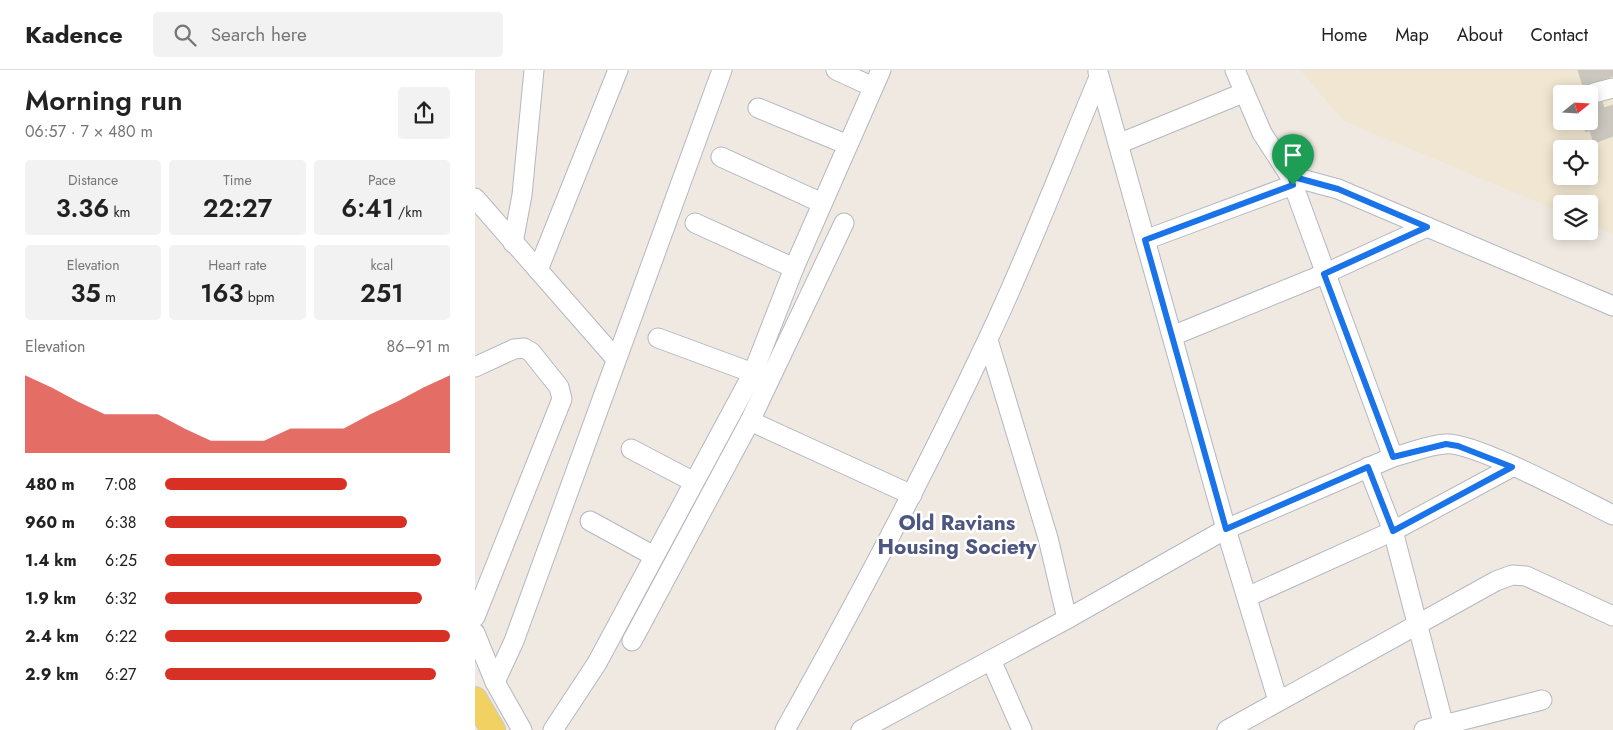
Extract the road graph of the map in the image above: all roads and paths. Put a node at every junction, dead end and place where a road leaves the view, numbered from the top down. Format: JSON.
{"nodes":[{"id":1,"x":534,"y":70,"type":"edge"},
{"id":2,"x":618,"y":70,"type":"edge"},
{"id":3,"x":722,"y":70,"type":"edge"},
{"id":4,"x":836,"y":70,"type":"edge"},
{"id":5,"x":1235,"y":70,"type":"edge"},
{"id":6,"x":1099,"y":73,"type":"edge"},
{"id":7,"x":877,"y":78,"type":"edge"},
{"id":8,"x":1613,"y":88,"type":"edge"},
{"id":9,"x":1243,"y":93,"type":"junction"},
{"id":10,"x":1598,"y":93,"type":"edge"},
{"id":11,"x":758,"y":108,"type":"dead end"},
{"id":12,"x":1118,"y":144,"type":"junction"},
{"id":13,"x":848,"y":145,"type":"junction"},
{"id":14,"x":721,"y":157,"type":"dead end"},
{"id":15,"x":1291,"y":181,"type":"junction"},
{"id":16,"x":475,"y":198,"type":"edge"},
{"id":17,"x":822,"y":203,"type":"junction"},
{"id":18,"x":695,"y":223,"type":"dead end"},
{"id":19,"x":844,"y":223,"type":"dead end"},
{"id":20,"x":1427,"y":227,"type":"junction"},
{"id":21,"x":1145,"y":240,"type":"junction"},
{"id":22,"x":513,"y":243,"type":"junction"},
{"id":23,"x":794,"y":268,"type":"junction"},
{"id":24,"x":538,"y":270,"type":"junction"},
{"id":25,"x":1324,"y":274,"type":"junction"},
{"id":26,"x":1613,"y":306,"type":"edge"},
{"id":27,"x":1172,"y":336,"type":"junction"},
{"id":28,"x":658,"y":338,"type":"dead end"},
{"id":29,"x":988,"y":340,"type":"junction"},
{"id":30,"x":616,"y":359,"type":"junction"},
{"id":31,"x":475,"y":368,"type":"edge"},
{"id":32,"x":753,"y":373,"type":"junction"},
{"id":33,"x":750,"y":421,"type":"junction"},
{"id":34,"x":631,"y":449,"type":"dead end"},
{"id":35,"x":1393,"y":457,"type":"junction"},
{"id":36,"x":1368,"y":467,"type":"junction"},
{"id":37,"x":1512,"y":467,"type":"junction"},
{"id":38,"x":694,"y":482,"type":"junction"},
{"id":39,"x":912,"y":495,"type":"junction"},
{"id":40,"x":1613,"y":515,"type":"edge"},
{"id":41,"x":591,"y":521,"type":"dead end"},
{"id":42,"x":1226,"y":529,"type":"junction"},
{"id":43,"x":1393,"y":531,"type":"junction"},
{"id":44,"x":655,"y":556,"type":"junction"},
{"id":45,"x":1247,"y":597,"type":"junction"},
{"id":46,"x":1613,"y":616,"type":"edge"},
{"id":47,"x":475,"y":617,"type":"edge"},
{"id":48,"x":1067,"y":619,"type":"junction"},
{"id":49,"x":1418,"y":624,"type":"junction"},
{"id":50,"x":475,"y":633,"type":"edge"},
{"id":51,"x":632,"y":641,"type":"dead end"},
{"id":52,"x":991,"y":660,"type":"junction"},
{"id":53,"x":495,"y":682,"type":"junction"},
{"id":54,"x":475,"y":699,"type":"edge"},
{"id":55,"x":1542,"y":700,"type":"dead end"},
{"id":56,"x":1278,"y":701,"type":"junction"},
{"id":57,"x":1444,"y":727,"type":"edge"},
{"id":58,"x":493,"y":730,"type":"edge"},
{"id":59,"x":521,"y":730,"type":"edge"},
{"id":60,"x":553,"y":730,"type":"edge"},
{"id":61,"x":785,"y":730,"type":"edge"},
{"id":62,"x":861,"y":730,"type":"edge"},
{"id":63,"x":1022,"y":730,"type":"edge"},
{"id":64,"x":1227,"y":730,"type":"edge"},
{"id":65,"x":1424,"y":730,"type":"edge"}],
"edges":[{"from":1,"to":22,"type":"street"},
{"from":2,"to":24,"type":"street"},
{"from":3,"to":30,"type":"street"},
{"from":4,"to":7,"type":"street"},
{"from":5,"to":9,"type":"street"},
{"from":6,"to":12,"type":"street"},
{"from":6,"to":29,"type":"street"},
{"from":7,"to":13,"type":"street"},
{"from":8,"to":10,"type":"street"},
{"from":9,"to":12,"type":"street"},
{"from":9,"to":15,"type":"street"},
{"from":11,"to":13,"type":"street"},
{"from":12,"to":21,"type":"street"},
{"from":13,"to":17,"type":"street"},
{"from":14,"to":17,"type":"street"},
{"from":15,"to":20,"type":"street"},
{"from":15,"to":21,"type":"street"},
{"from":15,"to":25,"type":"street"},
{"from":16,"to":22,"type":"street"},
{"from":17,"to":23,"type":"street"},
{"from":18,"to":23,"type":"street"},
{"from":19,"to":33,"type":"street"},
{"from":20,"to":25,"type":"street"},
{"from":20,"to":26,"type":"street"},
{"from":21,"to":27,"type":"street"},
{"from":22,"to":24,"type":"street"},
{"from":23,"to":32,"type":"street"},
{"from":24,"to":30,"type":"street"},
{"from":25,"to":27,"type":"street"},
{"from":25,"to":35,"type":"street"},
{"from":27,"to":42,"type":"street"},
{"from":28,"to":32,"type":"street"},
{"from":29,"to":39,"type":"street"},
{"from":29,"to":48,"type":"street"},
{"from":30,"to":53,"type":"street"},
{"from":31,"to":47,"type":"street"},
{"from":32,"to":38,"type":"street"},
{"from":33,"to":39,"type":"street"},
{"from":33,"to":51,"type":"street"},
{"from":34,"to":38,"type":"street"},
{"from":35,"to":36,"type":"street"},
{"from":35,"to":37,"type":"street"},
{"from":36,"to":42,"type":"street"},
{"from":36,"to":43,"type":"street"},
{"from":37,"to":40,"type":"street"},
{"from":37,"to":43,"type":"street"},
{"from":38,"to":44,"type":"street"},
{"from":39,"to":61,"type":"street"},
{"from":41,"to":44,"type":"street"},
{"from":42,"to":45,"type":"street"},
{"from":42,"to":48,"type":"street"},
{"from":43,"to":45,"type":"street"},
{"from":43,"to":49,"type":"street"},
{"from":44,"to":60,"type":"street"},
{"from":45,"to":56,"type":"street"},
{"from":46,"to":49,"type":"street"},
{"from":48,"to":52,"type":"street"},
{"from":49,"to":56,"type":"street"},
{"from":49,"to":57,"type":"street"},
{"from":50,"to":53,"type":"street"},
{"from":52,"to":62,"type":"street"},
{"from":52,"to":63,"type":"street"},
{"from":53,"to":59,"type":"street"},
{"from":54,"to":58,"type":"main road"},
{"from":55,"to":57,"type":"street"},
{"from":56,"to":64,"type":"street"},
{"from":57,"to":65,"type":"street"}]}
